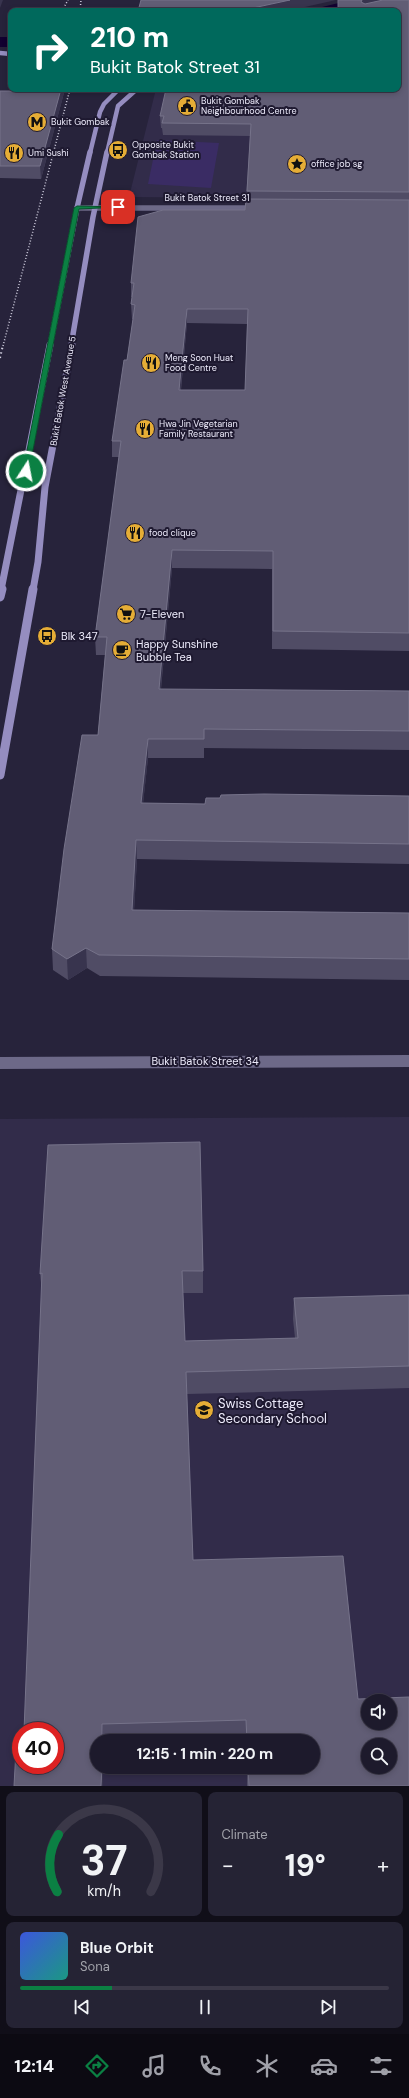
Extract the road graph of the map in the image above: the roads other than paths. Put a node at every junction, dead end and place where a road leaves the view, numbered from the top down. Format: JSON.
{"nodes":[{"id":1,"x":117,"y":92,"type":"edge"},
{"id":2,"x":134,"y":92,"type":"edge"},
{"id":3,"x":77,"y":208,"type":"junction"},
{"id":4,"x":96,"y":208,"type":"junction"},
{"id":5,"x":262,"y":208,"type":"edge"},
{"id":6,"x":0,"y":598,"type":"edge"},
{"id":7,"x":0,"y":775,"type":"edge"},
{"id":8,"x":409,"y":1061,"type":"edge"},
{"id":9,"x":0,"y":1063,"type":"edge"}],
"edges":[{"from":1,"to":3,"type":"street","name":"Bukit Batok West Avenue 5"},
{"from":2,"to":4,"type":"street","name":"Bukit Batok West Avenue 5"},
{"from":3,"to":4,"type":"street","name":"Bukit Batok Street 31"},
{"from":3,"to":6,"type":"street","name":"Bukit Batok West Avenue 5"},
{"from":4,"to":5,"type":"street","name":"Bukit Batok Street 31"},
{"from":4,"to":7,"type":"street","name":"Bukit Batok West Avenue 5"},
{"from":8,"to":9,"type":"street","name":"Bukit Batok Street 34"}]}
